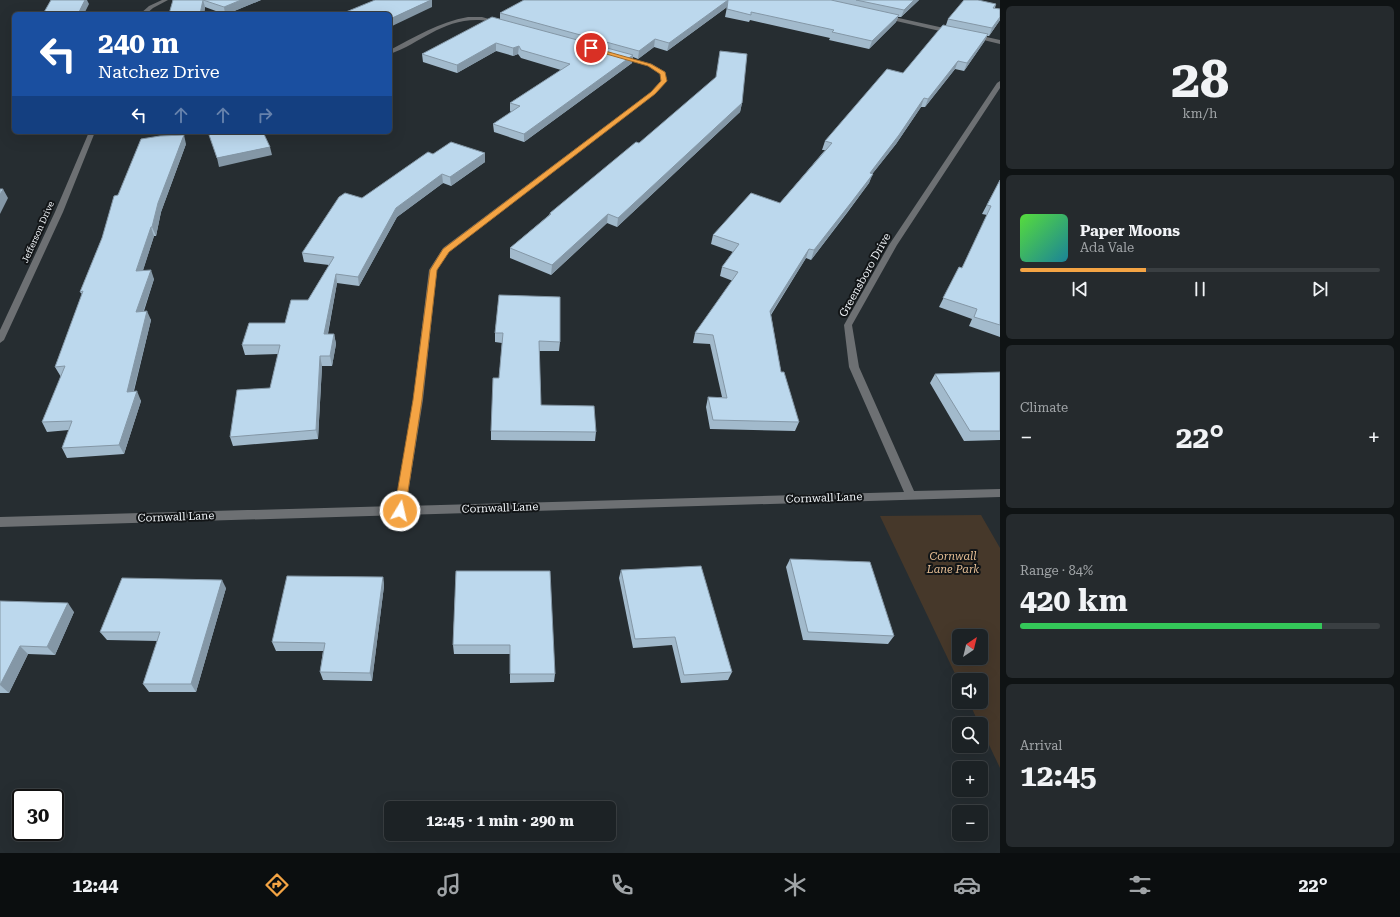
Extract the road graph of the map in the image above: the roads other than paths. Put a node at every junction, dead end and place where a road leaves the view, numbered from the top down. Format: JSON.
{"nodes":[{"id":1,"x":166,"y":0,"type":"edge"},
{"id":2,"x":145,"y":12,"type":"edge"},
{"id":3,"x":875,"y":15,"type":"edge"},
{"id":4,"x":509,"y":26,"type":"edge"},
{"id":5,"x":961,"y":34,"type":"edge"},
{"id":6,"x":969,"y":36,"type":"edge"},
{"id":7,"x":1000,"y":42,"type":"edge"},
{"id":8,"x":392,"y":51,"type":"edge"},
{"id":9,"x":613,"y":55,"type":"edge"},
{"id":10,"x":1000,"y":83,"type":"edge"},
{"id":11,"x":91,"y":134,"type":"edge"},
{"id":12,"x":0,"y":340,"type":"edge"},
{"id":13,"x":1000,"y":493,"type":"edge"},
{"id":14,"x":911,"y":496,"type":"junction"},
{"id":15,"x":400,"y":511,"type":"junction"},
{"id":16,"x":0,"y":522,"type":"edge"}],
"edges":[{"from":1,"to":2,"type":"street"},
{"from":3,"to":5,"type":"street"},
{"from":4,"to":8,"type":"street"},
{"from":6,"to":7,"type":"street"},
{"from":9,"to":15,"type":"street"},
{"from":10,"to":14,"type":"street","name":"Greensboro Drive"},
{"from":11,"to":12,"type":"street","name":"Jefferson Drive"},
{"from":13,"to":14,"type":"street","name":"Cornwall Lane"},
{"from":14,"to":15,"type":"street","name":"Cornwall Lane"},
{"from":15,"to":16,"type":"street","name":"Cornwall Lane"}]}
